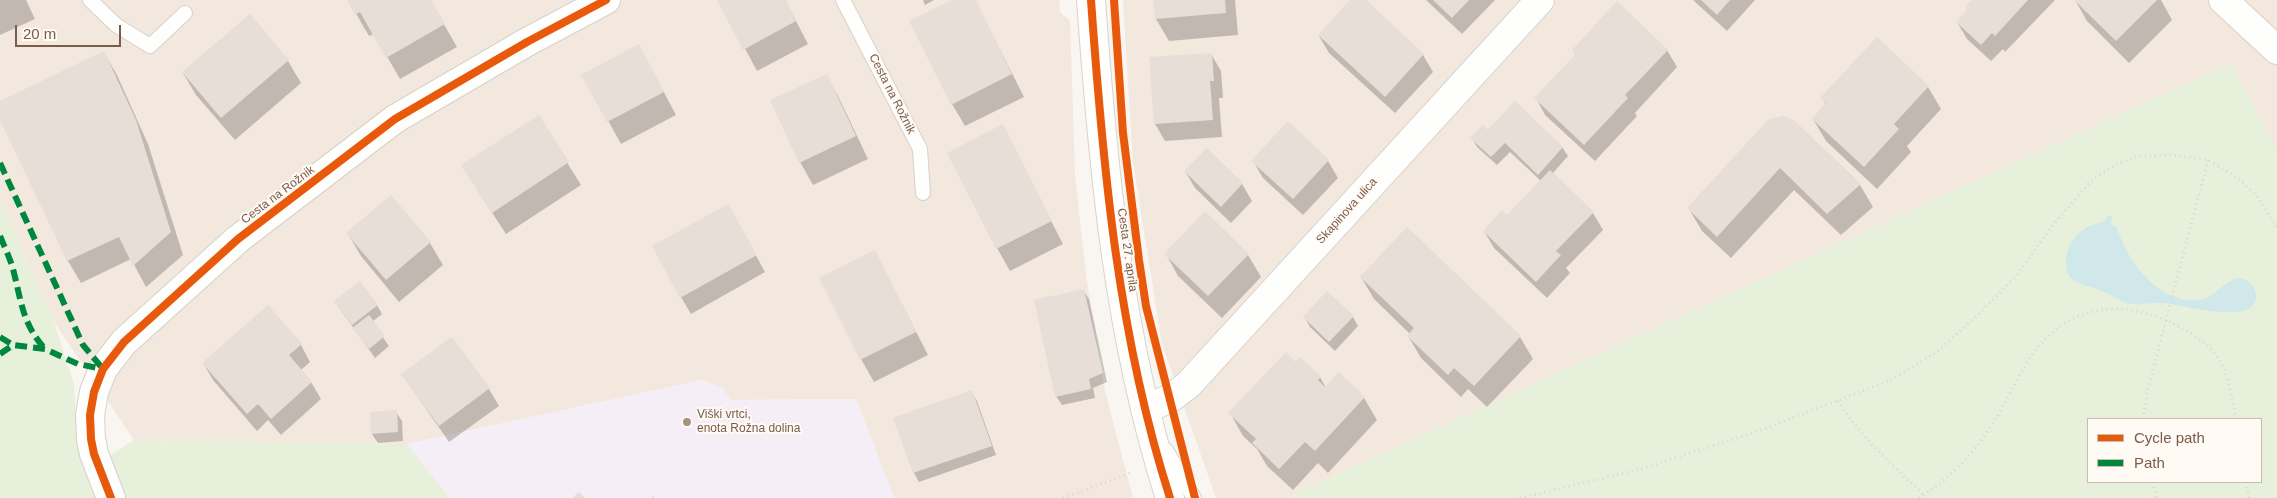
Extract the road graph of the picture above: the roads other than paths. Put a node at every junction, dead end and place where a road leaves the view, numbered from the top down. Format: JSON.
{"nodes":[{"id":1,"x":90,"y":0,"type":"edge"},
{"id":2,"x":606,"y":0,"type":"edge"},
{"id":3,"x":843,"y":0,"type":"edge"},
{"id":4,"x":1091,"y":0,"type":"edge"},
{"id":5,"x":1540,"y":0,"type":"edge"},
{"id":6,"x":2224,"y":0,"type":"edge"},
{"id":7,"x":184,"y":13,"type":"dead end"},
{"id":8,"x":2277,"y":50,"type":"edge"},
{"id":9,"x":924,"y":193,"type":"dead end"},
{"id":10,"x":1145,"y":409,"type":"junction"},
{"id":11,"x":111,"y":498,"type":"edge"},
{"id":12,"x":1170,"y":498,"type":"edge"},
{"id":13,"x":1194,"y":498,"type":"edge"}],
"edges":[{"from":1,"to":7,"type":"lane"},
{"from":2,"to":11,"type":"street","name":"Cesta na Rožnik"},
{"from":3,"to":9,"type":"lane","name":"Cesta na Rožnik"},
{"from":4,"to":10,"type":"street","name":"Cesta 27. aprila"},
{"from":5,"to":10,"type":"street","name":"Skapinova ulica"},
{"from":6,"to":8,"type":"street"},
{"from":10,"to":12,"type":"street","name":"Cesta 27. aprila"},
{"from":10,"to":13,"type":"lane"}]}
